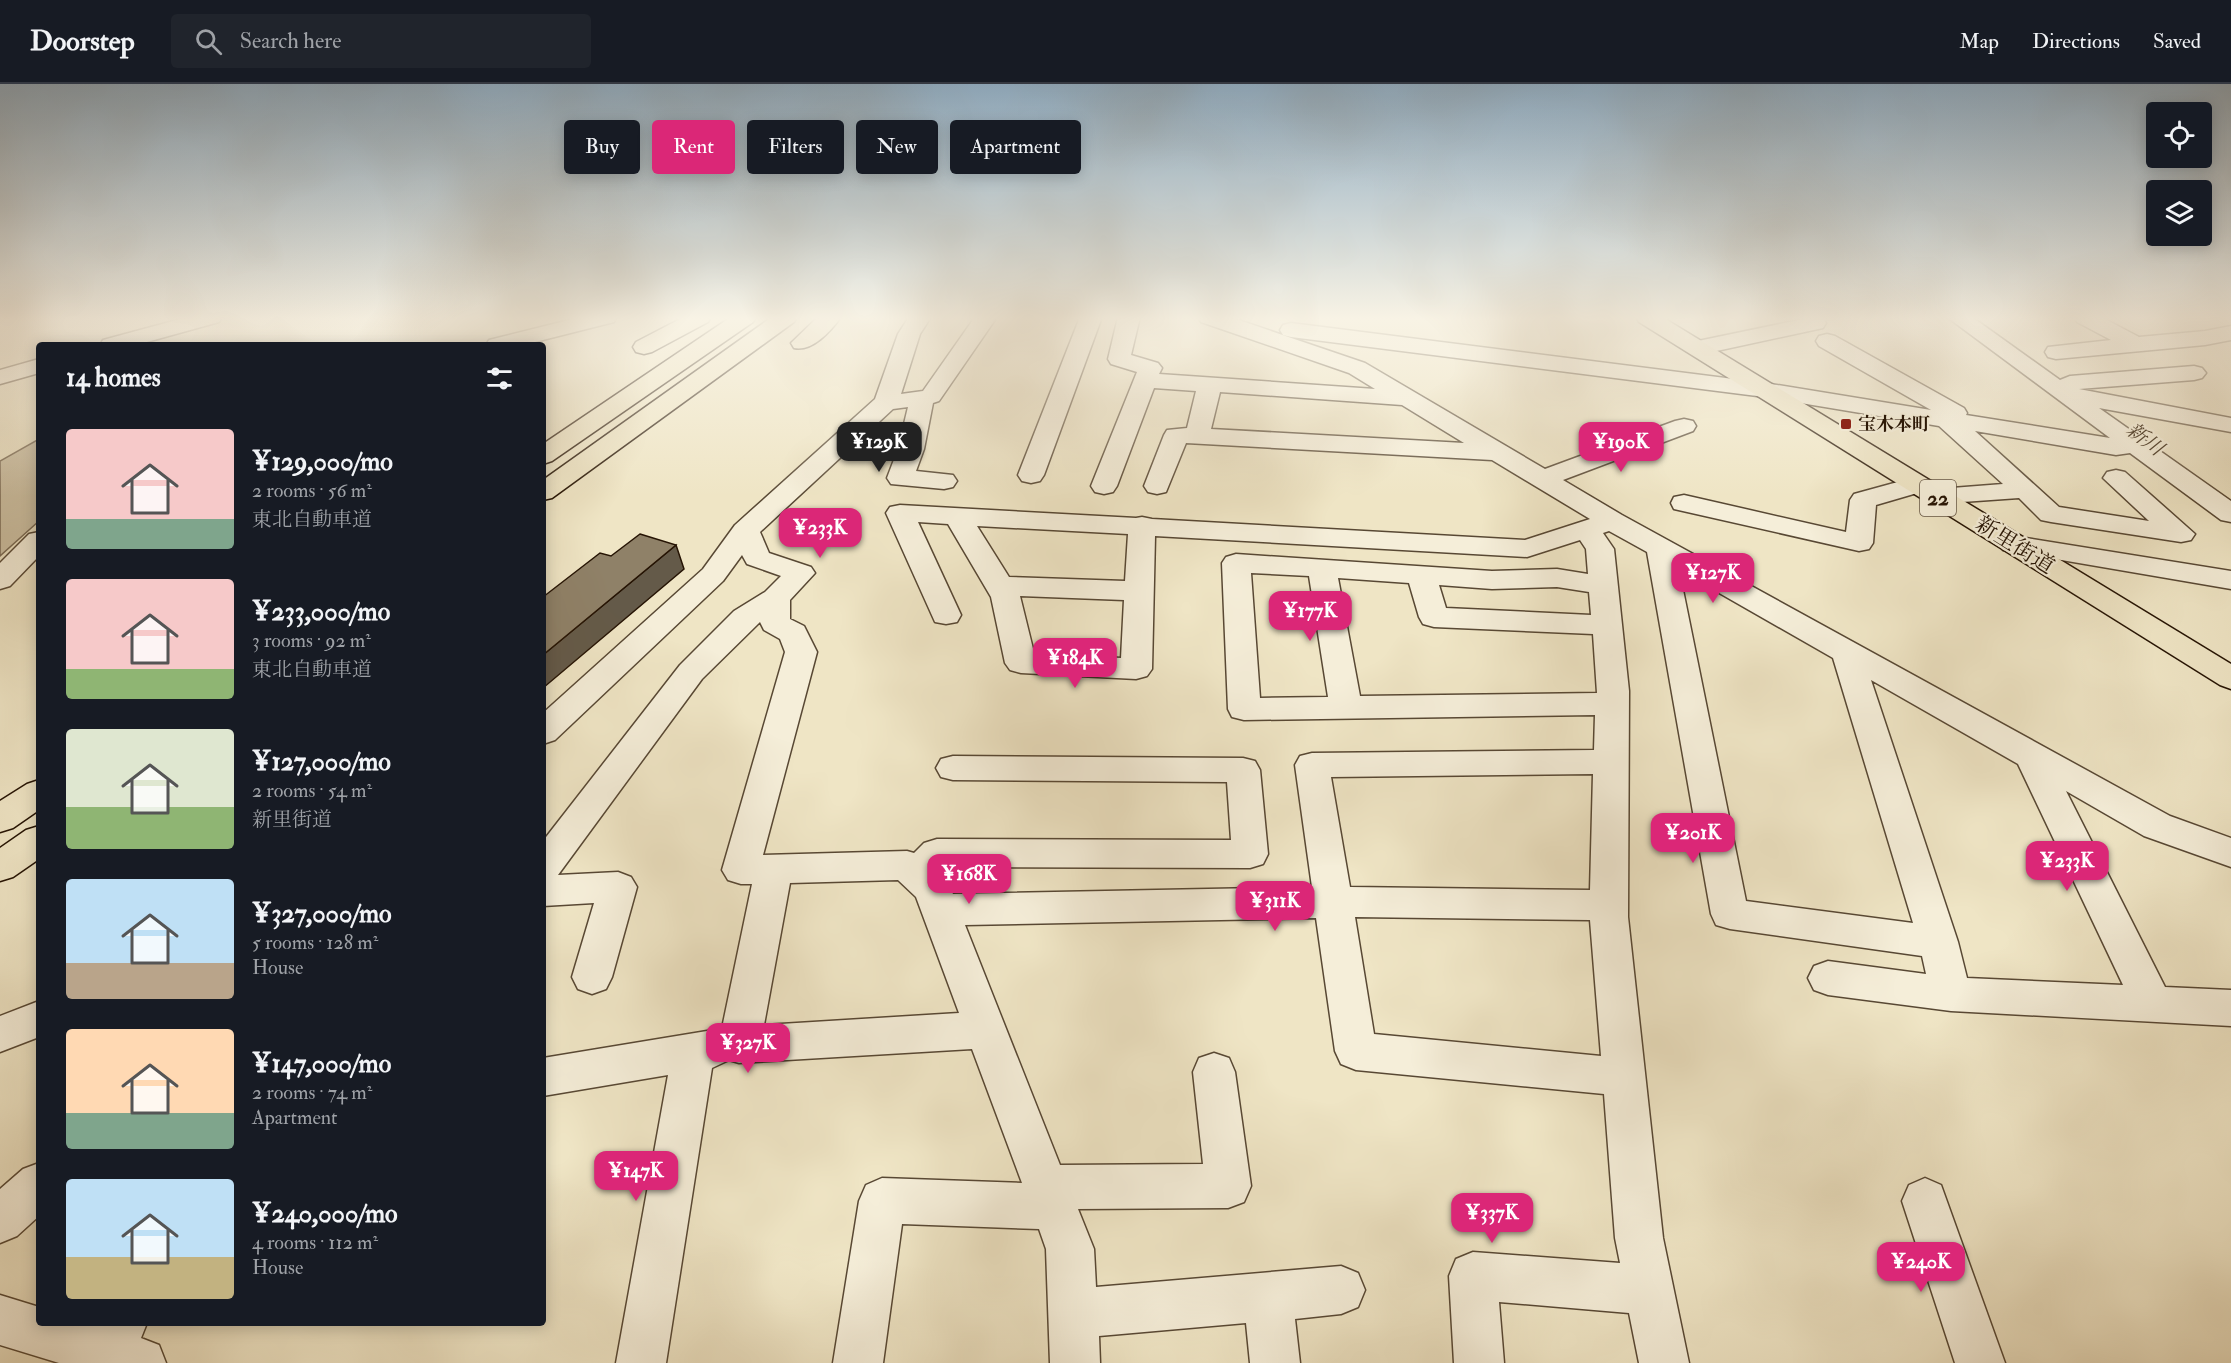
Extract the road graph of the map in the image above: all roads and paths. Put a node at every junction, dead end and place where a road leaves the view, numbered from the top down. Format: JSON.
{"nodes":[{"id":1,"x":658,"y":377,"type":"edge"},
{"id":2,"x":703,"y":377,"type":"edge"},
{"id":3,"x":895,"y":377,"type":"edge"},
{"id":4,"x":944,"y":377,"type":"edge"},
{"id":5,"x":1068,"y":377,"type":"edge"},
{"id":6,"x":1147,"y":377,"type":"edge"},
{"id":7,"x":1372,"y":377,"type":"edge"},
{"id":8,"x":1669,"y":377,"type":"edge"},
{"id":9,"x":1744,"y":377,"type":"edge"},
{"id":10,"x":1895,"y":377,"type":"edge"},
{"id":11,"x":2043,"y":377,"type":"edge"},
{"id":12,"x":2163,"y":377,"type":"edge"},
{"id":13,"x":1146,"y":380,"type":"junction"},
{"id":14,"x":1210,"y":384,"type":"junction"},
{"id":15,"x":2060,"y":389,"type":"junction"},
{"id":16,"x":1765,"y":390,"type":"junction"},
{"id":17,"x":1409,"y":398,"type":"junction"},
{"id":18,"x":922,"y":399,"type":"junction"},
{"id":19,"x":886,"y":402,"type":"junction"},
{"id":20,"x":1947,"y":420,"type":"junction"},
{"id":21,"x":1974,"y":425,"type":"junction"},
{"id":22,"x":2231,"y":425,"type":"edge"},
{"id":23,"x":1684,"y":426,"type":"dead end"},
{"id":24,"x":1197,"y":436,"type":"junction"},
{"id":25,"x":2135,"y":449,"type":"junction"},
{"id":26,"x":1498,"y":452,"type":"junction"},
{"id":27,"x":546,"y":454,"type":"edge"},
{"id":28,"x":1031,"y":475,"type":"dead end"},
{"id":29,"x":2116,"y":478,"type":"dead end"},
{"id":30,"x":1543,"y":479,"type":"junction"},
{"id":31,"x":944,"y":481,"type":"dead end"},
{"id":32,"x":1104,"y":486,"type":"dead end"},
{"id":33,"x":1157,"y":486,"type":"dead end"},
{"id":34,"x":546,"y":490,"type":"edge"},
{"id":35,"x":1925,"y":490,"type":"junction"},
{"id":36,"x":2026,"y":490,"type":"junction"},
{"id":37,"x":2231,"y":491,"type":"edge"},
{"id":38,"x":1684,"y":503,"type":"dead end"},
{"id":39,"x":2231,"y":514,"type":"edge"},
{"id":40,"x":957,"y":516,"type":"junction"},
{"id":41,"x":1142,"y":525,"type":"junction"},
{"id":42,"x":1600,"y":525,"type":"junction"},
{"id":43,"x":745,"y":531,"type":"junction"},
{"id":44,"x":36,"y":543,"type":"edge"},
{"id":45,"x":2013,"y":544,"type":"junction"},
{"id":46,"x":1660,"y":547,"type":"junction"},
{"id":47,"x":1322,"y":569,"type":"junction"},
{"id":48,"x":1421,"y":575,"type":"junction"},
{"id":49,"x":0,"y":580,"type":"edge"},
{"id":50,"x":2231,"y":580,"type":"edge"},
{"id":51,"x":1604,"y":585,"type":"junction"},
{"id":52,"x":999,"y":586,"type":"junction"},
{"id":53,"x":1139,"y":591,"type":"junction"},
{"id":54,"x":776,"y":598,"type":"junction"},
{"id":55,"x":946,"y":615,"type":"dead end"},
{"id":56,"x":1607,"y":625,"type":"junction"},
{"id":57,"x":1846,"y":651,"type":"junction"},
{"id":58,"x":2231,"y":678,"type":"edge"},
{"id":59,"x":1612,"y":704,"type":"junction"},
{"id":60,"x":1346,"y":708,"type":"junction"},
{"id":61,"x":546,"y":729,"type":"edge"},
{"id":62,"x":2031,"y":755,"type":"junction"},
{"id":63,"x":1611,"y":762,"type":"junction"},
{"id":64,"x":954,"y":768,"type":"dead end"},
{"id":65,"x":36,"y":795,"type":"edge"},
{"id":66,"x":0,"y":819,"type":"edge"},
{"id":67,"x":36,"y":842,"type":"edge"},
{"id":68,"x":2231,"y":853,"type":"edge"},
{"id":69,"x":546,"y":864,"type":"edge"},
{"id":70,"x":0,"y":867,"type":"edge"},
{"id":71,"x":774,"y":869,"type":"junction"},
{"id":72,"x":915,"y":874,"type":"junction"},
{"id":73,"x":546,"y":891,"type":"edge"},
{"id":74,"x":1333,"y":902,"type":"junction"},
{"id":75,"x":1610,"y":905,"type":"junction"},
{"id":76,"x":940,"y":910,"type":"junction"},
{"id":77,"x":1938,"y":942,"type":"junction"},
{"id":78,"x":592,"y":977,"type":"dead end"},
{"id":79,"x":1828,"y":978,"type":"dead end"},
{"id":80,"x":1951,"y":994,"type":"junction"},
{"id":81,"x":2153,"y":1005,"type":"junction"},
{"id":82,"x":2231,"y":1008,"type":"edge"},
{"id":83,"x":36,"y":1020,"type":"edge"},
{"id":84,"x":986,"y":1030,"type":"junction"},
{"id":85,"x":0,"y":1034,"type":"edge"},
{"id":86,"x":739,"y":1045,"type":"junction"},
{"id":87,"x":693,"y":1052,"type":"junction"},
{"id":88,"x":1214,"y":1072,"type":"dead end"},
{"id":89,"x":546,"y":1076,"type":"edge"},
{"id":90,"x":1624,"y":1077,"type":"junction"},
{"id":91,"x":36,"y":1188,"type":"edge"},
{"id":92,"x":1050,"y":1197,"type":"junction"},
{"id":93,"x":1925,"y":1202,"type":"dead end"},
{"id":94,"x":0,"y":1220,"type":"edge"},
{"id":95,"x":1341,"y":1290,"type":"dead end"},
{"id":96,"x":1650,"y":1290,"type":"junction"},
{"id":97,"x":1268,"y":1297,"type":"junction"},
{"id":98,"x":1073,"y":1314,"type":"junction"},
{"id":99,"x":0,"y":1320,"type":"edge"},
{"id":100,"x":113,"y":1350,"type":"edge"},
{"id":101,"x":641,"y":1363,"type":"edge"},
{"id":102,"x":858,"y":1363,"type":"edge"},
{"id":103,"x":1075,"y":1363,"type":"edge"},
{"id":104,"x":1275,"y":1363,"type":"edge"},
{"id":105,"x":1479,"y":1363,"type":"edge"},
{"id":106,"x":1664,"y":1363,"type":"edge"},
{"id":107,"x":1980,"y":1363,"type":"edge"}],
"edges":[{"from":1,"to":27,"type":"main road"},
{"from":2,"to":34,"type":"main road"},
{"from":3,"to":19,"type":"street"},
{"from":4,"to":18,"type":"street"},
{"from":5,"to":28,"type":"street"},
{"from":6,"to":13,"type":"street"},
{"from":7,"to":17,"type":"street"},
{"from":8,"to":16,"type":"street"},
{"from":9,"to":16,"type":"main road","name":"新里街道","number":"22"},
{"from":10,"to":21,"type":"street"},
{"from":11,"to":15,"type":"street"},
{"from":12,"to":15,"type":"street"},
{"from":13,"to":14,"type":"street"},
{"from":13,"to":32,"type":"street"},
{"from":14,"to":17,"type":"street"},
{"from":14,"to":24,"type":"street"},
{"from":15,"to":22,"type":"street"},
{"from":15,"to":25,"type":"street"},
{"from":16,"to":20,"type":"street"},
{"from":16,"to":35,"type":"main road","name":"新里街道","number":"22"},
{"from":17,"to":26,"type":"street"},
{"from":18,"to":19,"type":"street"},
{"from":18,"to":31,"type":"street"},
{"from":19,"to":43,"type":"street"},
{"from":20,"to":21,"type":"street"},
{"from":20,"to":36,"type":"street"},
{"from":21,"to":25,"type":"street"},
{"from":23,"to":30,"type":"street"},
{"from":24,"to":26,"type":"street"},
{"from":24,"to":33,"type":"street"},
{"from":25,"to":37,"type":"street"},
{"from":25,"to":39,"type":"street"},
{"from":26,"to":30,"type":"street"},
{"from":29,"to":36,"type":"street"},
{"from":30,"to":42,"type":"street"},
{"from":35,"to":36,"type":"street"},
{"from":35,"to":38,"type":"street"},
{"from":35,"to":45,"type":"main road","name":"新里街道","number":"22"},
{"from":40,"to":41,"type":"street"},
{"from":40,"to":52,"type":"street"},
{"from":40,"to":55,"type":"street"},
{"from":41,"to":42,"type":"street"},
{"from":41,"to":53,"type":"street"},
{"from":42,"to":46,"type":"street"},
{"from":42,"to":51,"type":"street"},
{"from":43,"to":54,"type":"street"},
{"from":43,"to":61,"type":"street"},
{"from":44,"to":49,"type":"street"},
{"from":45,"to":50,"type":"street"},
{"from":45,"to":58,"type":"main road","name":"新里街道","number":"22"},
{"from":46,"to":57,"type":"street"},
{"from":46,"to":77,"type":"street"},
{"from":47,"to":48,"type":"street"},
{"from":47,"to":60,"type":"street"},
{"from":47,"to":60,"type":"street"},
{"from":48,"to":51,"type":"street"},
{"from":48,"to":56,"type":"street"},
{"from":51,"to":56,"type":"street"},
{"from":52,"to":53,"type":"street"},
{"from":52,"to":53,"type":"street"},
{"from":54,"to":69,"type":"street"},
{"from":54,"to":71,"type":"street"},
{"from":56,"to":59,"type":"street"},
{"from":57,"to":62,"type":"street"},
{"from":57,"to":77,"type":"street"},
{"from":59,"to":60,"type":"street"},
{"from":59,"to":63,"type":"street"},
{"from":62,"to":68,"type":"street"},
{"from":62,"to":81,"type":"street"},
{"from":63,"to":74,"type":"street"},
{"from":63,"to":75,"type":"street"},
{"from":64,"to":72,"type":"street"},
{"from":65,"to":66,"type":"main road"},
{"from":67,"to":70,"type":"main road"},
{"from":71,"to":72,"type":"street"},
{"from":71,"to":86,"type":"street"},
{"from":72,"to":76,"type":"street"},
{"from":73,"to":78,"type":"street"},
{"from":74,"to":75,"type":"street"},
{"from":74,"to":76,"type":"street"},
{"from":74,"to":90,"type":"street"},
{"from":75,"to":90,"type":"street"},
{"from":76,"to":84,"type":"street"},
{"from":77,"to":80,"type":"street"},
{"from":79,"to":80,"type":"street"},
{"from":80,"to":81,"type":"street"},
{"from":81,"to":82,"type":"street"},
{"from":83,"to":85,"type":"street"},
{"from":84,"to":86,"type":"street"},
{"from":84,"to":92,"type":"street"},
{"from":86,"to":87,"type":"street"},
{"from":87,"to":89,"type":"street"},
{"from":87,"to":101,"type":"street"},
{"from":88,"to":92,"type":"street"},
{"from":90,"to":96,"type":"street"},
{"from":91,"to":94,"type":"street"},
{"from":92,"to":98,"type":"street"},
{"from":92,"to":102,"type":"street"},
{"from":93,"to":107,"type":"street"},
{"from":95,"to":97,"type":"street"},
{"from":96,"to":105,"type":"street"},
{"from":96,"to":106,"type":"street"},
{"from":97,"to":98,"type":"street"},
{"from":97,"to":104,"type":"street"},
{"from":98,"to":103,"type":"street"},
{"from":99,"to":100,"type":"street"}]}
